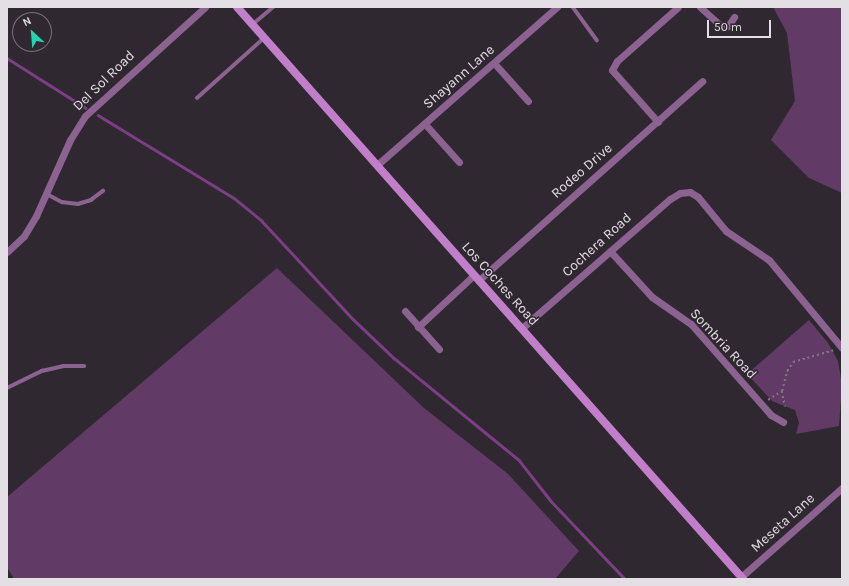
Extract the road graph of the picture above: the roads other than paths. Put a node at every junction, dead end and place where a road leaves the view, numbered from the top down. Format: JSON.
{"nodes":[{"id":1,"x":205,"y":7,"type":"edge"},
{"id":2,"x":236,"y":7,"type":"edge"},
{"id":3,"x":273,"y":7,"type":"edge"},
{"id":4,"x":557,"y":7,"type":"edge"},
{"id":5,"x":573,"y":7,"type":"edge"},
{"id":6,"x":678,"y":7,"type":"edge"},
{"id":7,"x":700,"y":7,"type":"edge"},
{"id":8,"x":734,"y":17,"type":"dead end"},
{"id":9,"x":252,"y":24,"type":"junction"},
{"id":10,"x":264,"y":38,"type":"junction"},
{"id":11,"x":597,"y":40,"type":"dead end"},
{"id":12,"x":494,"y":63,"type":"junction"},
{"id":13,"x":702,"y":82,"type":"dead end"},
{"id":14,"x":197,"y":98,"type":"dead end"},
{"id":15,"x":528,"y":101,"type":"dead end"},
{"id":16,"x":658,"y":122,"type":"junction"},
{"id":17,"x":425,"y":124,"type":"junction"},
{"id":18,"x":459,"y":162,"type":"dead end"},
{"id":19,"x":377,"y":165,"type":"junction"},
{"id":20,"x":103,"y":191,"type":"dead end"},
{"id":21,"x":47,"y":194,"type":"junction"},
{"id":22,"x":610,"y":251,"type":"junction"},
{"id":23,"x":7,"y":252,"type":"edge"},
{"id":24,"x":477,"y":278,"type":"junction"},
{"id":25,"x":405,"y":311,"type":"dead end"},
{"id":26,"x":418,"y":327,"type":"junction"},
{"id":27,"x":522,"y":328,"type":"junction"},
{"id":28,"x":842,"y":348,"type":"edge"},
{"id":29,"x":439,"y":349,"type":"dead end"},
{"id":30,"x":84,"y":366,"type":"dead end"},
{"id":31,"x":7,"y":388,"type":"edge"},
{"id":32,"x":783,"y":422,"type":"dead end"},
{"id":33,"x":842,"y":488,"type":"edge"},
{"id":34,"x":742,"y":578,"type":"edge"}],
"edges":[{"from":1,"to":21,"type":"street","name":"Del Sol Road"},
{"from":2,"to":9,"type":"main road","name":"Los Coches Road"},
{"from":3,"to":9,"type":"lane"},
{"from":4,"to":12,"type":"street","name":"Shayann Lane"},
{"from":5,"to":11,"type":"lane"},
{"from":6,"to":16,"type":"street"},
{"from":7,"to":8,"type":"street"},
{"from":9,"to":10,"type":"main road","name":"Los Coches Road"},
{"from":10,"to":14,"type":"lane"},
{"from":10,"to":19,"type":"main road","name":"Los Coches Road"},
{"from":12,"to":15,"type":"street"},
{"from":12,"to":17,"type":"street","name":"Shayann Lane"},
{"from":13,"to":16,"type":"street","name":"Rodeo Drive"},
{"from":16,"to":24,"type":"street","name":"Rodeo Drive"},
{"from":17,"to":18,"type":"street"},
{"from":17,"to":19,"type":"street","name":"Shayann Lane"},
{"from":19,"to":24,"type":"main road","name":"Los Coches Road"},
{"from":20,"to":21,"type":"lane"},
{"from":21,"to":23,"type":"street","name":"Del Sol Road"},
{"from":22,"to":27,"type":"street","name":"Cochera Road"},
{"from":22,"to":28,"type":"street","name":"Cochera Road"},
{"from":22,"to":32,"type":"street","name":"Sombria Road"},
{"from":24,"to":26,"type":"street","name":"Rodeo Drive"},
{"from":24,"to":27,"type":"main road","name":"Los Coches Road"},
{"from":25,"to":26,"type":"street"},
{"from":26,"to":29,"type":"street"},
{"from":27,"to":34,"type":"main road","name":"Los Coches Road"},
{"from":30,"to":31,"type":"lane"},
{"from":33,"to":34,"type":"street","name":"Meseta Lane"}]}
